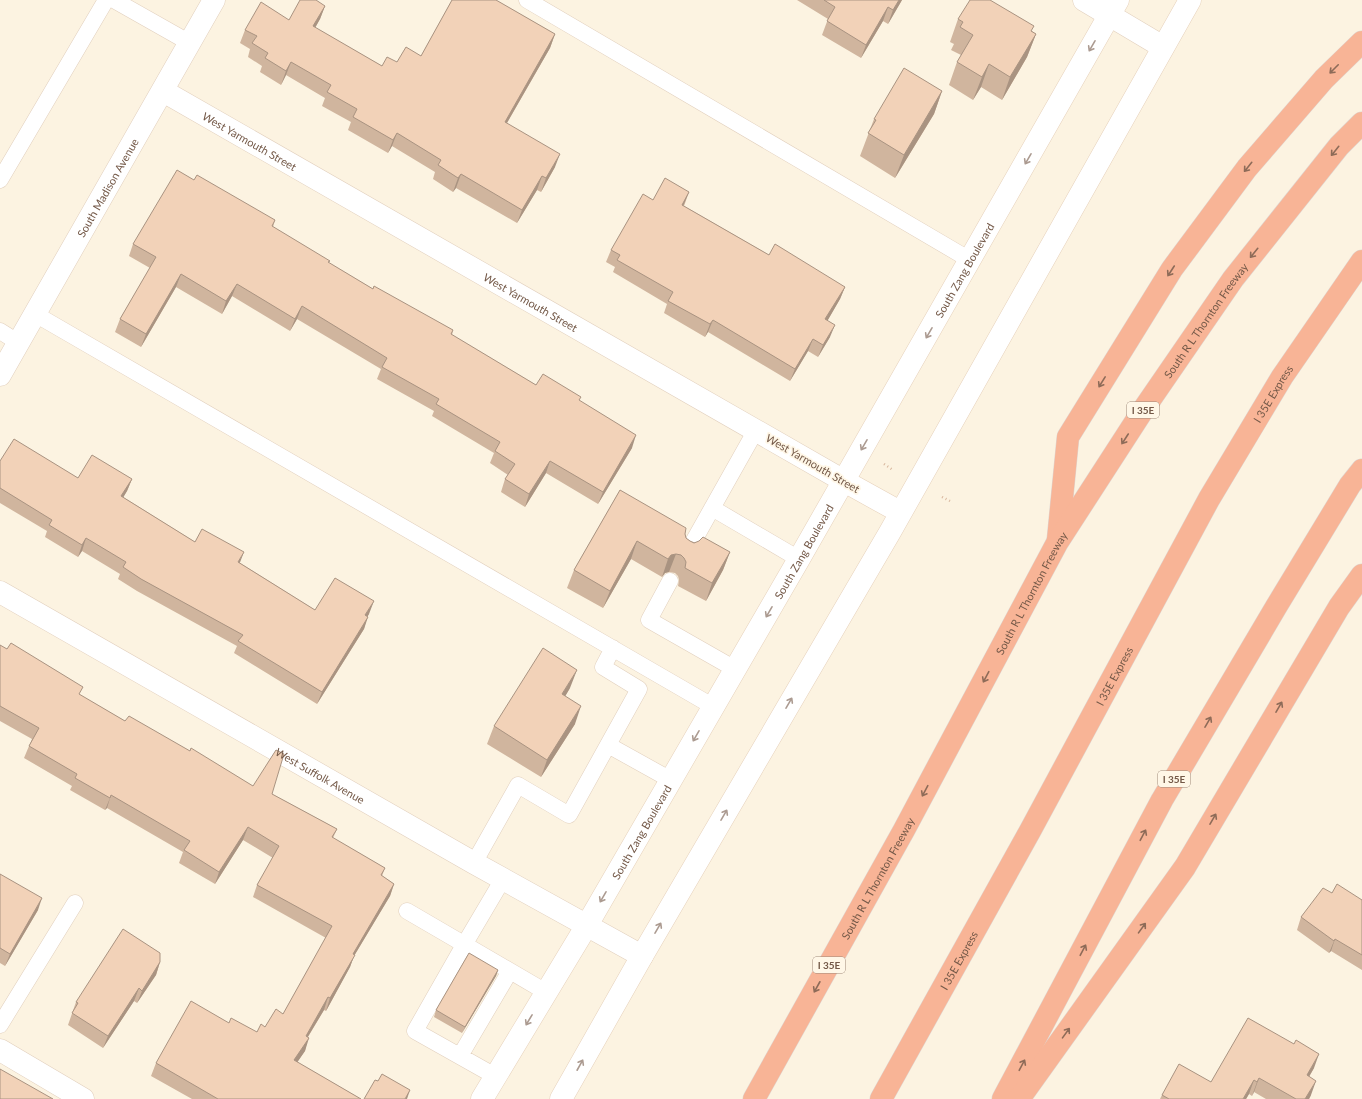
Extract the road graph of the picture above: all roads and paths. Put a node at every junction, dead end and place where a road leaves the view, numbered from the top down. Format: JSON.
{"nodes":[{"id":1,"x":106,"y":0,"type":"edge"},
{"id":2,"x":114,"y":0,"type":"edge"},
{"id":3,"x":214,"y":0,"type":"edge"},
{"id":4,"x":527,"y":0,"type":"edge"},
{"id":5,"x":1084,"y":0,"type":"edge"},
{"id":6,"x":1190,"y":0,"type":"edge"},
{"id":7,"x":1114,"y":8,"type":"edge"},
{"id":8,"x":1362,"y":42,"type":"edge"},
{"id":9,"x":190,"y":43,"type":"junction"},
{"id":10,"x":1163,"y":47,"type":"junction"},
{"id":11,"x":163,"y":91,"type":"junction"},
{"id":12,"x":1362,"y":123,"type":"edge"},
{"id":13,"x":0,"y":180,"type":"edge"},
{"id":14,"x":970,"y":260,"type":"junction"},
{"id":15,"x":1362,"y":261,"type":"edge"},
{"id":16,"x":35,"y":314,"type":"junction"},
{"id":17,"x":0,"y":331,"type":"edge"},
{"id":18,"x":19,"y":343,"type":"junction"},
{"id":19,"x":0,"y":375,"type":"edge"},
{"id":20,"x":756,"y":430,"type":"junction"},
{"id":21,"x":882,"y":463,"type":"dead end"},
{"id":22,"x":1362,"y":470,"type":"edge"},
{"id":23,"x":899,"y":473,"type":"dead end"},
{"id":24,"x":844,"y":481,"type":"junction"},
{"id":25,"x":712,"y":508,"type":"junction"},
{"id":26,"x":900,"y":512,"type":"junction"},
{"id":27,"x":1057,"y":543,"type":"junction"},
{"id":28,"x":688,"y":551,"type":"edge"},
{"id":29,"x":799,"y":560,"type":"junction"},
{"id":30,"x":1362,"y":575,"type":"edge"},
{"id":31,"x":670,"y":581,"type":"dead end"},
{"id":32,"x":0,"y":592,"type":"edge"},
{"id":33,"x":613,"y":648,"type":"junction"},
{"id":34,"x":735,"y":669,"type":"junction"},
{"id":35,"x":714,"y":707,"type":"junction"},
{"id":36,"x":608,"y":745,"type":"junction"},
{"id":37,"x":671,"y":780,"type":"junction"},
{"id":38,"x":474,"y":863,"type":"junction"},
{"id":39,"x":503,"y":879,"type":"junction"},
{"id":40,"x":75,"y":903,"type":"dead end"},
{"id":41,"x":407,"y":910,"type":"dead end"},
{"id":42,"x":587,"y":925,"type":"junction"},
{"id":43,"x":464,"y":944,"type":"junction"},
{"id":44,"x":642,"y":956,"type":"junction"},
{"id":45,"x":510,"y":971,"type":"junction"},
{"id":46,"x":546,"y":992,"type":"junction"},
{"id":47,"x":0,"y":1025,"type":"edge"},
{"id":48,"x":0,"y":1050,"type":"edge"},
{"id":49,"x":460,"y":1056,"type":"junction"},
{"id":50,"x":495,"y":1076,"type":"junction"},
{"id":51,"x":83,"y":1099,"type":"edge"},
{"id":52,"x":482,"y":1099,"type":"edge"},
{"id":53,"x":561,"y":1099,"type":"edge"},
{"id":54,"x":754,"y":1099,"type":"edge"},
{"id":55,"x":881,"y":1099,"type":"edge"},
{"id":56,"x":1003,"y":1099,"type":"edge"},
{"id":57,"x":1018,"y":1099,"type":"edge"}],
"edges":[{"from":1,"to":13,"type":"lane"},
{"from":2,"to":9,"type":"lane"},
{"from":3,"to":9,"type":"main road","name":"South Madison Avenue"},
{"from":4,"to":14,"type":"lane"},
{"from":5,"to":7,"type":"main road"},
{"from":6,"to":10,"type":"main road"},
{"from":7,"to":10,"type":"main road"},
{"from":7,"to":14,"type":"main road","name":"South Zang Boulevard","one_way":true},
{"from":8,"to":27,"type":"highway","one_way":true},
{"from":9,"to":11,"type":"main road","name":"South Madison Avenue"},
{"from":10,"to":26,"type":"main road"},
{"from":11,"to":16,"type":"main road","name":"South Madison Avenue"},
{"from":11,"to":20,"type":"main road","name":"West Yarmouth Street"},
{"from":12,"to":27,"type":"highway","name":"South R L Thornton Freeway","number":"I 35E","one_way":true},
{"from":14,"to":24,"type":"main road","name":"South Zang Boulevard","one_way":true},
{"from":15,"to":55,"type":"highway","name":"I 35E Express"},
{"from":16,"to":18,"type":"main road","name":"South Madison Avenue"},
{"from":16,"to":33,"type":"lane"},
{"from":17,"to":18,"type":"lane"},
{"from":18,"to":19,"type":"main road","name":"South Madison Avenue"},
{"from":20,"to":24,"type":"main road","name":"West Yarmouth Street"},
{"from":20,"to":25,"type":"lane"},
{"from":21,"to":23,"type":"path"},
{"from":56,"to":22,"type":"highway","number":"I 35E","one_way":true},
{"from":24,"to":26,"type":"main road","name":"West Yarmouth Street"},
{"from":24,"to":29,"type":"main road","name":"South Zang Boulevard"},
{"from":25,"to":28,"type":"lane"},
{"from":25,"to":29,"type":"lane"},
{"from":44,"to":26,"type":"main road","one_way":true},
{"from":27,"to":54,"type":"highway","name":"South R L Thornton Freeway","number":"I 35E","one_way":true},
{"from":29,"to":34,"type":"main road","name":"South Zang Boulevard","one_way":true},
{"from":57,"to":30,"type":"highway","one_way":true},
{"from":31,"to":34,"type":"lane"},
{"from":32,"to":38,"type":"main road","name":"West Suffolk Avenue"},
{"from":33,"to":35,"type":"lane"},
{"from":33,"to":36,"type":"lane"},
{"from":34,"to":35,"type":"main road","name":"South Zang Boulevard"},
{"from":35,"to":37,"type":"main road","name":"South Zang Boulevard","one_way":true},
{"from":36,"to":37,"type":"lane"},
{"from":36,"to":38,"type":"lane"},
{"from":37,"to":42,"type":"main road","name":"South Zang Boulevard","one_way":true},
{"from":38,"to":39,"type":"main road","name":"West Suffolk Avenue"},
{"from":39,"to":42,"type":"main road","name":"West Suffolk Avenue"},
{"from":39,"to":43,"type":"lane"},
{"from":40,"to":47,"type":"lane"},
{"from":41,"to":43,"type":"lane"},
{"from":42,"to":44,"type":"main road","name":"West Suffolk Avenue"},
{"from":42,"to":46,"type":"main road","name":"South Zang Boulevard"},
{"from":43,"to":45,"type":"lane"},
{"from":43,"to":49,"type":"lane"},
{"from":53,"to":44,"type":"main road","one_way":true},
{"from":45,"to":46,"type":"lane"},
{"from":45,"to":49,"type":"lane"},
{"from":46,"to":50,"type":"main road","name":"South Zang Boulevard","one_way":true},
{"from":48,"to":51,"type":"main road"},
{"from":49,"to":50,"type":"lane"},
{"from":50,"to":52,"type":"main road","name":"South Zang Boulevard"}]}
